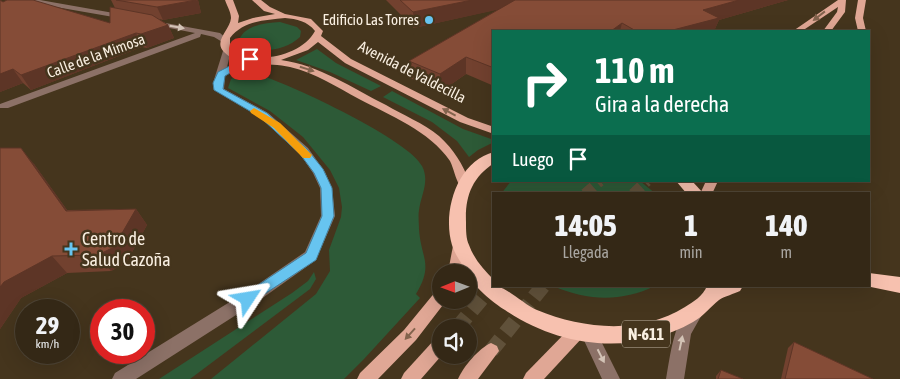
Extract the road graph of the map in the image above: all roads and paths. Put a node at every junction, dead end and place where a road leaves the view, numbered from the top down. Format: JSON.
{"nodes":[{"id":1,"x":27,"y":0,"type":"edge"},
{"id":2,"x":229,"y":0,"type":"edge"},
{"id":3,"x":256,"y":0,"type":"edge"},
{"id":4,"x":862,"y":0,"type":"edge"},
{"id":5,"x":842,"y":1,"type":"edge"},
{"id":6,"x":286,"y":16,"type":"junction"},
{"id":7,"x":233,"y":29,"type":"junction"},
{"id":8,"x":799,"y":30,"type":"edge"},
{"id":9,"x":828,"y":30,"type":"edge"},
{"id":10,"x":861,"y":30,"type":"edge"},
{"id":11,"x":198,"y":35,"type":"dead end"},
{"id":12,"x":317,"y":37,"type":"junction"},
{"id":13,"x":224,"y":40,"type":"junction"},
{"id":14,"x":227,"y":51,"type":"junction"},
{"id":15,"x":255,"y":59,"type":"junction"},
{"id":16,"x":221,"y":74,"type":"junction"},
{"id":17,"x":4,"y":106,"type":"dead end"},
{"id":18,"x":492,"y":130,"type":"edge"},
{"id":19,"x":492,"y":157,"type":"edge"},
{"id":20,"x":684,"y":182,"type":"edge"},
{"id":21,"x":464,"y":183,"type":"junction"},
{"id":22,"x":695,"y":192,"type":"edge"},
{"id":23,"x":460,"y":246,"type":"junction"},
{"id":24,"x":457,"y":264,"type":"edge"},
{"id":25,"x":870,"y":280,"type":"edge"},
{"id":26,"x":900,"y":284,"type":"edge"},
{"id":27,"x":730,"y":287,"type":"edge"},
{"id":28,"x":716,"y":290,"type":"edge"},
{"id":29,"x":432,"y":307,"type":"edge"},
{"id":30,"x":696,"y":310,"type":"junction"},
{"id":31,"x":583,"y":333,"type":"junction"},
{"id":32,"x":491,"y":351,"type":"tunnel mouth"},
{"id":33,"x":432,"y":354,"type":"edge"},
{"id":34,"x":121,"y":379,"type":"edge"},
{"id":35,"x":366,"y":379,"type":"edge"},
{"id":36,"x":410,"y":379,"type":"edge"},
{"id":37,"x":467,"y":379,"type":"edge"},
{"id":38,"x":532,"y":379,"type":"edge"},
{"id":39,"x":611,"y":379,"type":"edge"},
{"id":40,"x":675,"y":379,"type":"edge"}],
"edges":[{"from":1,"to":13,"type":"street","one_way":true},
{"from":2,"to":7,"type":"main road"},
{"from":3,"to":6,"type":"main road"},
{"from":4,"to":10,"type":"main road"},
{"from":5,"to":8,"type":"main road","one_way":true},
{"from":5,"to":9,"type":"main road"},
{"from":6,"to":7,"type":"main road"},
{"from":6,"to":12,"type":"main road","name":"Avenida de Valdecilla"},
{"from":7,"to":13,"type":"main road"},
{"from":11,"to":17,"type":"street","name":"Calle de la Mimosa"},
{"from":12,"to":15,"type":"main road"},
{"from":18,"to":12,"type":"main road","name":"Avenida de Valdecilla","one_way":true},
{"from":13,"to":14,"type":"main road"},
{"from":14,"to":15,"type":"main road"},
{"from":14,"to":16,"type":"street"},
{"from":15,"to":16,"type":"street"},
{"from":15,"to":21,"type":"main road","one_way":true},
{"from":16,"to":34,"type":"street"},
{"from":19,"to":21,"type":"highway","number":"N-611"},
{"from":20,"to":22,"type":"highway"},
{"from":21,"to":23,"type":"highway","number":"N-611"},
{"from":23,"to":24,"type":"main road"},
{"from":23,"to":31,"type":"highway","number":"N-611"},
{"from":25,"to":26,"type":"highway"},
{"from":27,"to":28,"type":"highway","number":"N-611"},
{"from":28,"to":30,"type":"highway","number":"N-611"},
{"from":29,"to":35,"type":"main road","one_way":true},
{"from":30,"to":31,"type":"highway","number":"N-611"},
{"from":40,"to":30,"type":"street","one_way":true},
{"from":31,"to":38,"type":"main road"},
{"from":31,"to":39,"type":"street","one_way":true},
{"from":32,"to":37,"type":"main road"},
{"from":33,"to":36,"type":"main road"}]}
